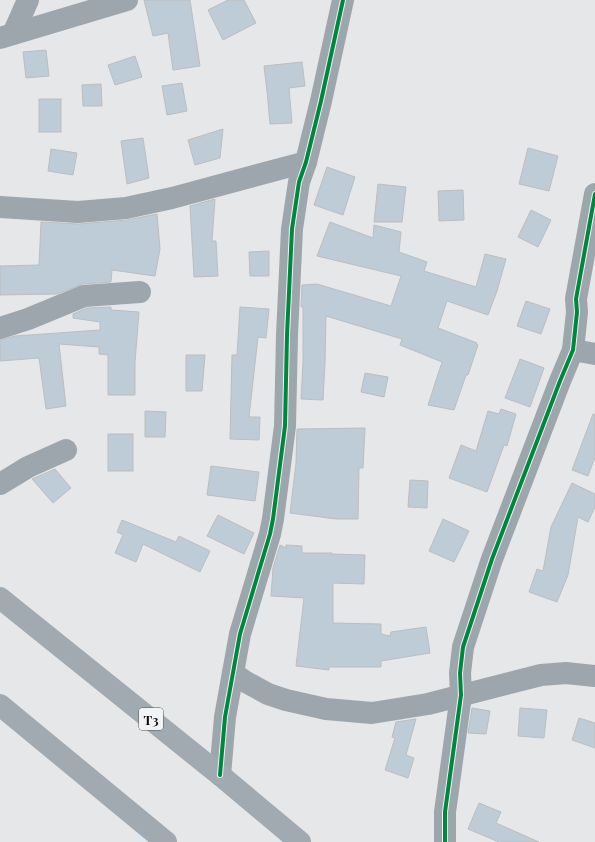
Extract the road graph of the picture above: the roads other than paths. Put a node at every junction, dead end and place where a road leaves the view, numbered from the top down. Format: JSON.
{"nodes":[{"id":1,"x":28,"y":0,"type":"edge"},
{"id":2,"x":127,"y":0,"type":"edge"},
{"id":3,"x":343,"y":0,"type":"edge"},
{"id":4,"x":6,"y":36,"type":"edge"},
{"id":5,"x":306,"y":162,"type":"junction"},
{"id":6,"x":595,"y":194,"type":"edge"},
{"id":7,"x":0,"y":207,"type":"edge"},
{"id":8,"x":140,"y":292,"type":"dead end"},
{"id":9,"x":0,"y":328,"type":"edge"},
{"id":10,"x":573,"y":350,"type":"junction"},
{"id":11,"x":595,"y":354,"type":"edge"},
{"id":12,"x":66,"y":450,"type":"dead end"},
{"id":13,"x":0,"y":484,"type":"edge"},
{"id":14,"x":0,"y":598,"type":"edge"},
{"id":15,"x":233,"y":673,"type":"junction"},
{"id":16,"x":595,"y":676,"type":"edge"},
{"id":17,"x":461,"y":695,"type":"junction"},
{"id":18,"x":0,"y":705,"type":"edge"},
{"id":19,"x":220,"y":775,"type":"junction"},
{"id":20,"x":166,"y":842,"type":"edge"},
{"id":21,"x":300,"y":842,"type":"edge"},
{"id":22,"x":445,"y":842,"type":"edge"}],
"edges":[{"from":1,"to":4,"type":"street"},
{"from":2,"to":4,"type":"street"},
{"from":3,"to":5,"type":"street"},
{"from":5,"to":7,"type":"street"},
{"from":5,"to":15,"type":"street"},
{"from":6,"to":10,"type":"street"},
{"from":8,"to":9,"type":"street"},
{"from":10,"to":11,"type":"street"},
{"from":10,"to":17,"type":"street"},
{"from":12,"to":13,"type":"street"},
{"from":14,"to":19,"type":"highway","number":"T3"},
{"from":15,"to":17,"type":"street"},
{"from":15,"to":19,"type":"street"},
{"from":16,"to":17,"type":"street"},
{"from":17,"to":22,"type":"street"},
{"from":18,"to":20,"type":"highway"},
{"from":19,"to":21,"type":"highway","number":"T3"}]}
